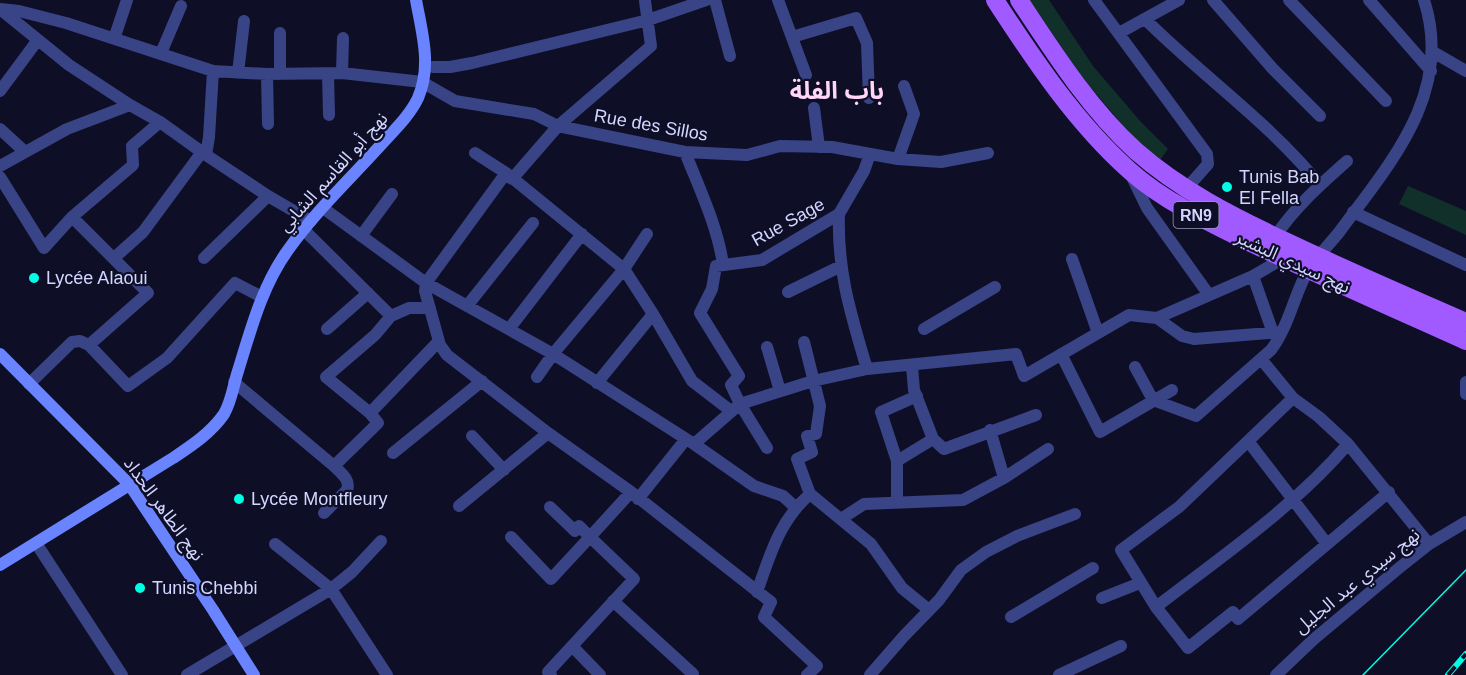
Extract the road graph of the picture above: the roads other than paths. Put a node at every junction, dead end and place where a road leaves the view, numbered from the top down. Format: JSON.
{"nodes":[{"id":1,"x":127,"y":0,"type":"edge"},
{"id":2,"x":416,"y":0,"type":"edge"},
{"id":3,"x":706,"y":0,"type":"edge"},
{"id":4,"x":715,"y":0,"type":"edge"},
{"id":5,"x":768,"y":0,"type":"edge"},
{"id":6,"x":776,"y":0,"type":"edge"},
{"id":7,"x":995,"y":0,"type":"edge"},
{"id":8,"x":1019,"y":0,"type":"edge"},
{"id":9,"x":1094,"y":0,"type":"edge"},
{"id":10,"x":1179,"y":0,"type":"edge"},
{"id":11,"x":1213,"y":0,"type":"edge"},
{"id":12,"x":1288,"y":0,"type":"edge"},
{"id":13,"x":1369,"y":0,"type":"edge"},
{"id":14,"x":1425,"y":0,"type":"edge"},
{"id":15,"x":645,"y":1,"type":"edge"},
{"id":16,"x":21,"y":5,"type":"edge"},
{"id":17,"x":181,"y":6,"type":"dead end"},
{"id":18,"x":0,"y":9,"type":"edge"},
{"id":19,"x":1145,"y":19,"type":"junction"},
{"id":20,"x":648,"y":20,"type":"junction"},
{"id":21,"x":244,"y":21,"type":"dead end"},
{"id":22,"x":280,"y":33,"type":"dead end"},
{"id":23,"x":1119,"y":33,"type":"junction"},
{"id":24,"x":115,"y":36,"type":"dead end"},
{"id":25,"x":792,"y":37,"type":"junction"},
{"id":26,"x":343,"y":38,"type":"dead end"},
{"id":27,"x":37,"y":41,"type":"junction"},
{"id":28,"x":1433,"y":52,"type":"junction"},
{"id":29,"x":161,"y":53,"type":"junction"},
{"id":30,"x":730,"y":56,"type":"dead end"},
{"id":31,"x":433,"y":67,"type":"dead end"},
{"id":32,"x":1431,"y":70,"type":"junction"},
{"id":33,"x":1466,"y":70,"type":"edge"},
{"id":34,"x":213,"y":71,"type":"junction"},
{"id":35,"x":238,"y":73,"type":"junction"},
{"id":36,"x":342,"y":73,"type":"junction"},
{"id":37,"x":267,"y":74,"type":"junction"},
{"id":38,"x":280,"y":74,"type":"junction"},
{"id":39,"x":328,"y":74,"type":"junction"},
{"id":40,"x":806,"y":75,"type":"dead end"},
{"id":41,"x":423,"y":82,"type":"junction"},
{"id":42,"x":904,"y":86,"type":"dead end"},
{"id":43,"x":1079,"y":86,"type":"junction"},
{"id":44,"x":0,"y":91,"type":"edge"},
{"id":45,"x":869,"y":98,"type":"dead end"},
{"id":46,"x":1064,"y":98,"type":"junction"},
{"id":47,"x":1386,"y":101,"type":"dead end"},
{"id":48,"x":130,"y":105,"type":"junction"},
{"id":49,"x":814,"y":108,"type":"dead end"},
{"id":50,"x":329,"y":115,"type":"dead end"},
{"id":51,"x":1320,"y":116,"type":"dead end"},
{"id":52,"x":160,"y":122,"type":"junction"},
{"id":53,"x":268,"y":124,"type":"dead end"},
{"id":54,"x":558,"y":126,"type":"junction"},
{"id":55,"x":0,"y":129,"type":"edge"},
{"id":56,"x":819,"y":147,"type":"junction"},
{"id":57,"x":24,"y":151,"type":"junction"},
{"id":58,"x":685,"y":152,"type":"junction"},
{"id":59,"x":475,"y":153,"type":"dead end"},
{"id":60,"x":988,"y":153,"type":"dead end"},
{"id":61,"x":204,"y":154,"type":"junction"},
{"id":62,"x":870,"y":154,"type":"junction"},
{"id":63,"x":898,"y":159,"type":"junction"},
{"id":64,"x":1347,"y":161,"type":"dead end"},
{"id":65,"x":0,"y":166,"type":"edge"},
{"id":66,"x":1130,"y":171,"type":"junction"},
{"id":67,"x":509,"y":176,"type":"junction"},
{"id":68,"x":0,"y":177,"type":"edge"},
{"id":69,"x":1320,"y":185,"type":"junction"},
{"id":70,"x":1186,"y":189,"type":"junction"},
{"id":71,"x":392,"y":194,"type":"dead end"},
{"id":72,"x":268,"y":196,"type":"junction"},
{"id":73,"x":323,"y":208,"type":"junction"},
{"id":74,"x":1353,"y":212,"type":"junction"},
{"id":75,"x":839,"y":214,"type":"junction"},
{"id":76,"x":72,"y":217,"type":"junction"},
{"id":77,"x":533,"y":223,"type":"dead end"},
{"id":78,"x":307,"y":225,"type":"junction"},
{"id":79,"x":582,"y":234,"type":"junction"},
{"id":80,"x":647,"y":234,"type":"dead end"},
{"id":81,"x":361,"y":236,"type":"junction"},
{"id":82,"x":1275,"y":237,"type":"junction"},
{"id":83,"x":114,"y":258,"type":"junction"},
{"id":84,"x":204,"y":258,"type":"dead end"},
{"id":85,"x":1284,"y":258,"type":"junction"},
{"id":86,"x":1071,"y":259,"type":"dead end"},
{"id":87,"x":1313,"y":263,"type":"junction"},
{"id":88,"x":723,"y":265,"type":"junction"},
{"id":89,"x":1466,"y":265,"type":"edge"},
{"id":90,"x":841,"y":266,"type":"junction"},
{"id":91,"x":624,"y":268,"type":"junction"},
{"id":92,"x":1253,"y":276,"type":"junction"},
{"id":93,"x":426,"y":283,"type":"junction"},
{"id":94,"x":995,"y":287,"type":"dead end"},
{"id":95,"x":368,"y":292,"type":"junction"},
{"id":96,"x":788,"y":292,"type":"dead end"},
{"id":97,"x":1209,"y":295,"type":"junction"},
{"id":98,"x":262,"y":297,"type":"junction"},
{"id":99,"x":468,"y":306,"type":"junction"},
{"id":100,"x":430,"y":308,"type":"junction"},
{"id":101,"x":653,"y":314,"type":"junction"},
{"id":102,"x":391,"y":316,"type":"junction"},
{"id":103,"x":1157,"y":318,"type":"junction"},
{"id":104,"x":1466,"y":322,"type":"edge"},
{"id":105,"x":924,"y":328,"type":"dead end"},
{"id":106,"x":327,"y":329,"type":"dead end"},
{"id":107,"x":509,"y":329,"type":"junction"},
{"id":108,"x":1277,"y":332,"type":"junction"},
{"id":109,"x":1098,"y":333,"type":"junction"},
{"id":110,"x":439,"y":340,"type":"junction"},
{"id":111,"x":1466,"y":340,"type":"edge"},
{"id":112,"x":804,"y":342,"type":"dead end"},
{"id":113,"x":89,"y":345,"type":"junction"},
{"id":114,"x":767,"y":346,"type":"dead end"},
{"id":115,"x":0,"y":354,"type":"edge"},
{"id":116,"x":553,"y":354,"type":"junction"},
{"id":117,"x":1061,"y":354,"type":"junction"},
{"id":118,"x":1262,"y":359,"type":"junction"},
{"id":119,"x":912,"y":366,"type":"junction"},
{"id":120,"x":1135,"y":367,"type":"dead end"},
{"id":121,"x":867,"y":369,"type":"junction"},
{"id":122,"x":537,"y":377,"type":"dead end"},
{"id":123,"x":482,"y":381,"type":"junction"},
{"id":124,"x":813,"y":381,"type":"junction"},
{"id":125,"x":234,"y":382,"type":"junction"},
{"id":126,"x":1466,"y":382,"type":"edge"},
{"id":127,"x":597,"y":383,"type":"junction"},
{"id":128,"x":29,"y":384,"type":"junction"},
{"id":129,"x":1172,"y":390,"type":"dead end"},
{"id":130,"x":780,"y":391,"type":"junction"},
{"id":131,"x":1466,"y":394,"type":"edge"},
{"id":132,"x":917,"y":396,"type":"junction"},
{"id":133,"x":1293,"y":398,"type":"junction"},
{"id":134,"x":1153,"y":400,"type":"junction"},
{"id":135,"x":735,"y":408,"type":"junction"},
{"id":136,"x":370,"y":413,"type":"junction"},
{"id":137,"x":1036,"y":415,"type":"dead end"},
{"id":138,"x":990,"y":430,"type":"junction"},
{"id":139,"x":548,"y":433,"type":"junction"},
{"id":140,"x":472,"y":436,"type":"dead end"},
{"id":141,"x":933,"y":439,"type":"junction"},
{"id":142,"x":1248,"y":441,"type":"junction"},
{"id":143,"x":690,"y":442,"type":"junction"},
{"id":144,"x":1348,"y":444,"type":"junction"},
{"id":145,"x":767,"y":448,"type":"dead end"},
{"id":146,"x":1048,"y":449,"type":"dead end"},
{"id":147,"x":393,"y":453,"type":"dead end"},
{"id":148,"x":897,"y":461,"type":"junction"},
{"id":149,"x":334,"y":466,"type":"junction"},
{"id":150,"x":504,"y":470,"type":"junction"},
{"id":151,"x":1004,"y":478,"type":"junction"},
{"id":152,"x":129,"y":484,"type":"junction"},
{"id":153,"x":1389,"y":492,"type":"junction"},
{"id":154,"x":810,"y":494,"type":"junction"},
{"id":155,"x":634,"y":495,"type":"junction"},
{"id":156,"x":1294,"y":500,"type":"junction"},
{"id":157,"x":897,"y":502,"type":"junction"},
{"id":158,"x":459,"y":506,"type":"dead end"},
{"id":159,"x":550,"y":507,"type":"dead end"},
{"id":160,"x":795,"y":507,"type":"junction"},
{"id":161,"x":324,"y":513,"type":"dead end"},
{"id":162,"x":1076,"y":514,"type":"dead end"},
{"id":163,"x":841,"y":519,"type":"junction"},
{"id":164,"x":1466,"y":522,"type":"edge"},
{"id":165,"x":511,"y":537,"type":"dead end"},
{"id":166,"x":590,"y":537,"type":"junction"},
{"id":167,"x":381,"y":541,"type":"dead end"},
{"id":168,"x":36,"y":543,"type":"junction"},
{"id":169,"x":275,"y":544,"type":"dead end"},
{"id":170,"x":1327,"y":544,"type":"junction"},
{"id":171,"x":1429,"y":544,"type":"junction"},
{"id":172,"x":0,"y":566,"type":"edge"},
{"id":173,"x":1093,"y":568,"type":"dead end"},
{"id":174,"x":1140,"y":583,"type":"junction"},
{"id":175,"x":331,"y":590,"type":"junction"},
{"id":176,"x":757,"y":592,"type":"junction"},
{"id":177,"x":1102,"y":598,"type":"dead end"},
{"id":178,"x":614,"y":601,"type":"junction"},
{"id":179,"x":1156,"y":608,"type":"junction"},
{"id":180,"x":929,"y":610,"type":"junction"},
{"id":181,"x":1011,"y":617,"type":"dead end"},
{"id":182,"x":236,"y":646,"type":"junction"},
{"id":183,"x":572,"y":646,"type":"junction"},
{"id":184,"x":1121,"y":646,"type":"dead end"},
{"id":185,"x":693,"y":674,"type":"edge"},
{"id":186,"x":122,"y":675,"type":"edge"},
{"id":187,"x":187,"y":675,"type":"edge"},
{"id":188,"x":254,"y":675,"type":"edge"},
{"id":189,"x":387,"y":675,"type":"edge"},
{"id":190,"x":551,"y":675,"type":"edge"},
{"id":191,"x":600,"y":675,"type":"edge"},
{"id":192,"x":807,"y":675,"type":"edge"},
{"id":193,"x":870,"y":675,"type":"edge"},
{"id":194,"x":1059,"y":675,"type":"edge"},
{"id":195,"x":1276,"y":675,"type":"edge"}],
"edges":[{"from":1,"to":24,"type":"street"},
{"from":2,"to":41,"type":"street","name":"نهج أبو القاسم الشابي"},
{"from":3,"to":20,"type":"street"},
{"from":4,"to":30,"type":"street"},
{"from":5,"to":6,"type":"street"},
{"from":6,"to":25,"type":"street"},
{"from":7,"to":46,"type":"main road","name":"نهج سيدي البشير","number":"RN9"},
{"from":8,"to":43,"type":"main road","name":"نهج سيدي البشير","number":"RN9"},
{"from":9,"to":23,"type":"street"},
{"from":10,"to":19,"type":"street"},
{"from":11,"to":51,"type":"street"},
{"from":12,"to":47,"type":"street"},
{"from":13,"to":32,"type":"street"},
{"from":14,"to":28,"type":"street"},
{"from":15,"to":20,"type":"street"},
{"from":16,"to":18,"type":"street"},
{"from":16,"to":29,"type":"street"},
{"from":17,"to":29,"type":"street"},
{"from":18,"to":27,"type":"street"},
{"from":19,"to":23,"type":"street"},
{"from":19,"to":69,"type":"street"},
{"from":20,"to":31,"type":"street"},
{"from":20,"to":54,"type":"street"},
{"from":21,"to":35,"type":"street"},
{"from":22,"to":38,"type":"street"},
{"from":23,"to":70,"type":"street"},
{"from":25,"to":40,"type":"street"},
{"from":25,"to":45,"type":"street"},
{"from":26,"to":36,"type":"street"},
{"from":27,"to":44,"type":"street"},
{"from":27,"to":48,"type":"street"},
{"from":28,"to":32,"type":"street"},
{"from":28,"to":33,"type":"street"},
{"from":29,"to":34,"type":"street"},
{"from":32,"to":74,"type":"street"},
{"from":34,"to":35,"type":"street"},
{"from":34,"to":61,"type":"street"},
{"from":35,"to":37,"type":"street"},
{"from":36,"to":39,"type":"street"},
{"from":36,"to":41,"type":"street"},
{"from":37,"to":38,"type":"street"},
{"from":37,"to":53,"type":"street"},
{"from":38,"to":39,"type":"street"},
{"from":39,"to":50,"type":"street"},
{"from":41,"to":54,"type":"street","name":"Rue des Sillos"},
{"from":41,"to":73,"type":"street","name":"نهج أبو القاسم الشابي"},
{"from":42,"to":63,"type":"street"},
{"from":43,"to":46,"type":"main road"},
{"from":43,"to":70,"type":"main road","name":"نهج سيدي البشير","number":"RN9"},
{"from":46,"to":66,"type":"main road","name":"نهج سيدي البشير","number":"RN9"},
{"from":48,"to":52,"type":"street"},
{"from":48,"to":57,"type":"street"},
{"from":49,"to":56,"type":"street"},
{"from":52,"to":61,"type":"street"},
{"from":52,"to":76,"type":"street"},
{"from":54,"to":58,"type":"street","name":"Rue des Sillos"},
{"from":54,"to":67,"type":"street"},
{"from":55,"to":57,"type":"street"},
{"from":56,"to":58,"type":"street","name":"Rue des Sillos"},
{"from":56,"to":62,"type":"street","name":"Rue des Sillos"},
{"from":57,"to":65,"type":"street"},
{"from":58,"to":88,"type":"street"},
{"from":59,"to":67,"type":"street"},
{"from":60,"to":63,"type":"street","name":"Rue des Sillos"},
{"from":61,"to":72,"type":"street"},
{"from":61,"to":83,"type":"street"},
{"from":62,"to":63,"type":"street","name":"Rue des Sillos"},
{"from":62,"to":75,"type":"street","name":"Rue Sage"},
{"from":64,"to":69,"type":"street"},
{"from":66,"to":85,"type":"main road","name":"نهج سيدي البشير","number":"RN9"},
{"from":66,"to":97,"type":"street"},
{"from":67,"to":79,"type":"street"},
{"from":67,"to":93,"type":"street"},
{"from":68,"to":76,"type":"street"},
{"from":69,"to":82,"type":"street"},
{"from":70,"to":82,"type":"main road","name":"نهج سيدي البشير","number":"RN9"},
{"from":71,"to":81,"type":"street"},
{"from":72,"to":78,"type":"street"},
{"from":72,"to":84,"type":"street"},
{"from":73,"to":78,"type":"street","name":"نهج أبو القاسم الشابي"},
{"from":73,"to":81,"type":"street"},
{"from":74,"to":87,"type":"street"},
{"from":74,"to":89,"type":"street"},
{"from":75,"to":88,"type":"street","name":"Rue Sage"},
{"from":75,"to":90,"type":"street"},
{"from":76,"to":83,"type":"street"},
{"from":77,"to":99,"type":"street"},
{"from":78,"to":95,"type":"street"},
{"from":78,"to":98,"type":"street","name":"نهج أبو القاسم الشابي"},
{"from":79,"to":91,"type":"street"},
{"from":79,"to":107,"type":"street"},
{"from":80,"to":91,"type":"street"},
{"from":81,"to":93,"type":"street"},
{"from":82,"to":87,"type":"main road","name":"نهج سيدي البشير","number":"RN9"},
{"from":83,"to":113,"type":"street"},
{"from":85,"to":87,"type":"main road","name":"نهج سيدي البشير","number":"RN9"},
{"from":85,"to":92,"type":"street"},
{"from":86,"to":109,"type":"street"},
{"from":87,"to":104,"type":"main road","name":"نهج سيدي البشير","number":"RN9"},
{"from":87,"to":108,"type":"street"},
{"from":87,"to":111,"type":"main road","name":"نهج سيدي البشير","number":"RN9"},
{"from":88,"to":135,"type":"street"},
{"from":90,"to":96,"type":"street"},
{"from":90,"to":121,"type":"street"},
{"from":91,"to":101,"type":"street"},
{"from":91,"to":116,"type":"street"},
{"from":92,"to":97,"type":"street"},
{"from":92,"to":108,"type":"street"},
{"from":93,"to":99,"type":"street"},
{"from":93,"to":100,"type":"street"},
{"from":94,"to":105,"type":"street"},
{"from":95,"to":102,"type":"street"},
{"from":95,"to":106,"type":"street"},
{"from":97,"to":103,"type":"street"},
{"from":98,"to":113,"type":"street"},
{"from":98,"to":125,"type":"street","name":"نهج أبو القاسم الشابي"},
{"from":99,"to":107,"type":"street"},
{"from":100,"to":102,"type":"street"},
{"from":100,"to":110,"type":"street"},
{"from":101,"to":127,"type":"street"},
{"from":101,"to":135,"type":"street"},
{"from":102,"to":136,"type":"street"},
{"from":103,"to":108,"type":"street"},
{"from":103,"to":109,"type":"street"},
{"from":107,"to":116,"type":"street"},
{"from":108,"to":118,"type":"street"},
{"from":109,"to":117,"type":"street"},
{"from":110,"to":123,"type":"street"},
{"from":110,"to":136,"type":"street"},
{"from":112,"to":124,"type":"street"},
{"from":113,"to":128,"type":"street"},
{"from":114,"to":130,"type":"street"},
{"from":115,"to":128,"type":"street","name":"نهج الطاهر الحداد"},
{"from":116,"to":122,"type":"street"},
{"from":116,"to":127,"type":"street"},
{"from":117,"to":119,"type":"street"},
{"from":117,"to":134,"type":"street"},
{"from":118,"to":133,"type":"street"},
{"from":118,"to":134,"type":"street"},
{"from":119,"to":121,"type":"street"},
{"from":119,"to":132,"type":"street"},
{"from":120,"to":134,"type":"street"},
{"from":121,"to":124,"type":"street"},
{"from":123,"to":139,"type":"street"},
{"from":123,"to":147,"type":"street"},
{"from":124,"to":130,"type":"street"},
{"from":124,"to":154,"type":"street"},
{"from":125,"to":149,"type":"street"},
{"from":125,"to":152,"type":"street","name":"نهج أبو القاسم الشابي"},
{"from":126,"to":131,"type":"street"},
{"from":127,"to":143,"type":"street"},
{"from":128,"to":152,"type":"street","name":"نهج الطاهر الحداد"},
{"from":129,"to":134,"type":"street"},
{"from":130,"to":135,"type":"street"},
{"from":132,"to":141,"type":"street"},
{"from":132,"to":148,"type":"street"},
{"from":133,"to":142,"type":"street"},
{"from":133,"to":144,"type":"street"},
{"from":135,"to":143,"type":"street"},
{"from":135,"to":145,"type":"street"},
{"from":136,"to":149,"type":"street"},
{"from":137,"to":138,"type":"street"},
{"from":138,"to":141,"type":"street"},
{"from":138,"to":151,"type":"street"},
{"from":139,"to":150,"type":"street"},
{"from":139,"to":155,"type":"street"},
{"from":140,"to":150,"type":"street"},
{"from":141,"to":148,"type":"street"},
{"from":142,"to":156,"type":"street"},
{"from":142,"to":174,"type":"street"},
{"from":143,"to":155,"type":"street"},
{"from":143,"to":160,"type":"street"},
{"from":144,"to":153,"type":"street"},
{"from":144,"to":156,"type":"street"},
{"from":146,"to":151,"type":"street"},
{"from":148,"to":157,"type":"street"},
{"from":149,"to":161,"type":"street"},
{"from":150,"to":158,"type":"street"},
{"from":151,"to":157,"type":"street"},
{"from":152,"to":168,"type":"street","name":"نهج أبو القاسم الشابي"},
{"from":152,"to":182,"type":"street","name":"نهج الطاهر الحداد"},
{"from":153,"to":170,"type":"street"},
{"from":153,"to":171,"type":"street"},
{"from":154,"to":160,"type":"street"},
{"from":154,"to":163,"type":"street"},
{"from":155,"to":166,"type":"street"},
{"from":155,"to":176,"type":"street"},
{"from":156,"to":170,"type":"street"},
{"from":156,"to":179,"type":"street"},
{"from":157,"to":163,"type":"street"},
{"from":159,"to":166,"type":"street"},
{"from":160,"to":176,"type":"street"},
{"from":162,"to":180,"type":"street"},
{"from":163,"to":180,"type":"street"},
{"from":164,"to":171,"type":"street","name":"نهج سيدي عبد الجليل"},
{"from":165,"to":166,"type":"street"},
{"from":166,"to":178,"type":"street"},
{"from":167,"to":175,"type":"street"},
{"from":168,"to":172,"type":"street","name":"نهج أبو القاسم الشابي"},
{"from":168,"to":186,"type":"street"},
{"from":169,"to":175,"type":"street"},
{"from":170,"to":179,"type":"street"},
{"from":171,"to":195,"type":"street","name":"نهج سيدي عبد الجليل"},
{"from":173,"to":181,"type":"street"},
{"from":174,"to":177,"type":"street"},
{"from":174,"to":179,"type":"street"},
{"from":175,"to":182,"type":"street"},
{"from":175,"to":189,"type":"street"},
{"from":176,"to":192,"type":"street"},
{"from":178,"to":183,"type":"street"},
{"from":178,"to":185,"type":"street"},
{"from":180,"to":193,"type":"street"},
{"from":182,"to":187,"type":"street"},
{"from":182,"to":188,"type":"street","name":"نهج الطاهر الحداد"},
{"from":183,"to":190,"type":"street"},
{"from":183,"to":191,"type":"street"},
{"from":184,"to":194,"type":"street"}]}
